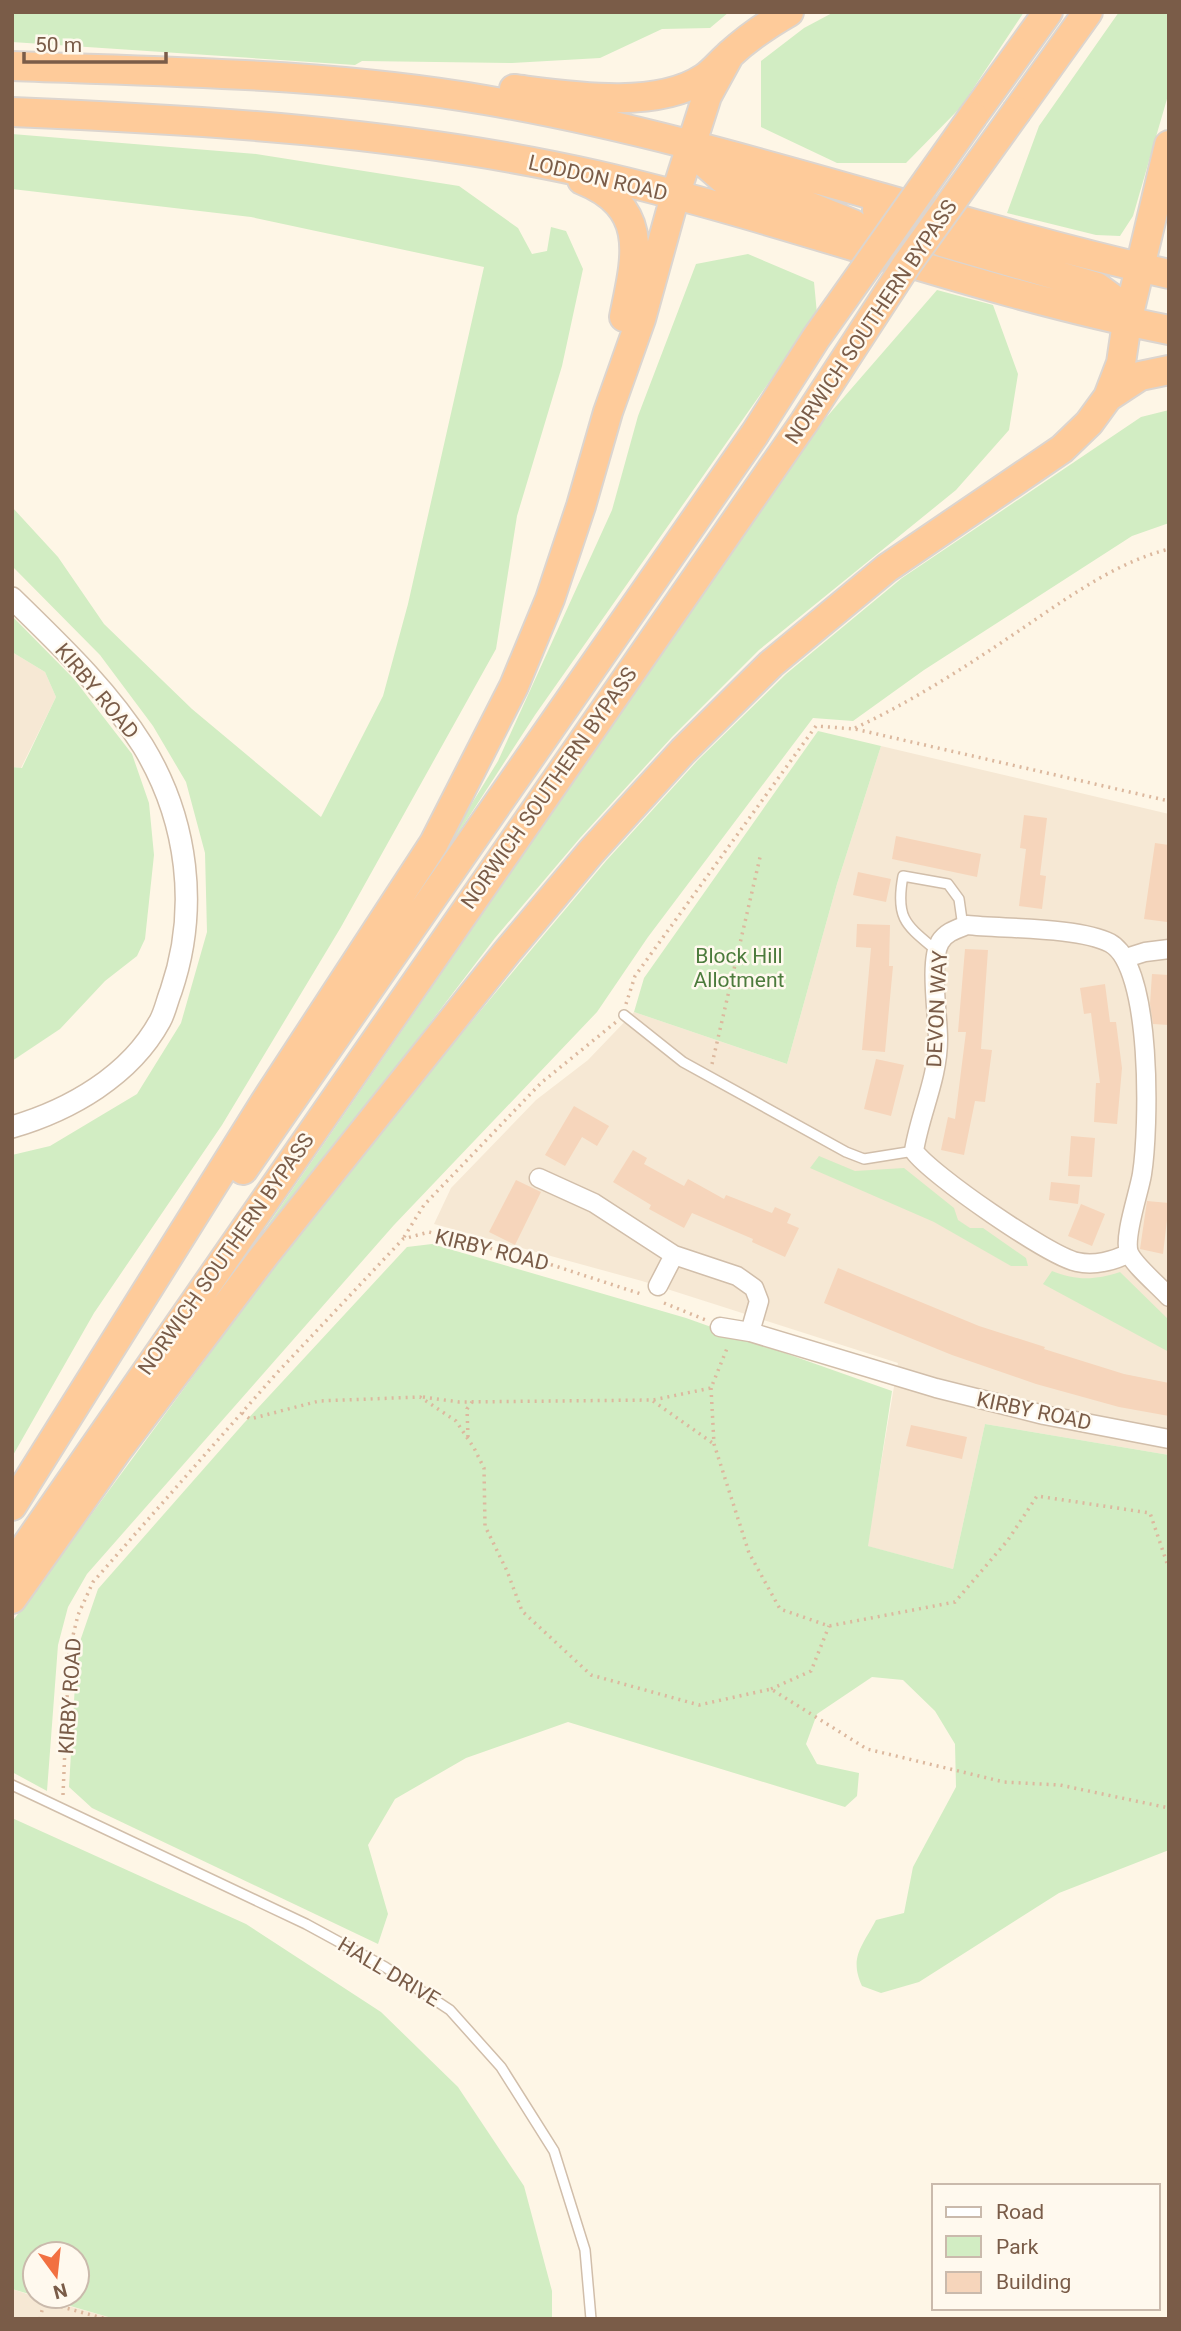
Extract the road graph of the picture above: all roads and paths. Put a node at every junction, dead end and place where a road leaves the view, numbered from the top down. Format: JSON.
{"nodes":[{"id":1,"x":789,"y":12,"type":"edge"},
{"id":2,"x":1048,"y":12,"type":"edge"},
{"id":3,"x":1088,"y":12,"type":"edge"},
{"id":4,"x":730,"y":54,"type":"junction"},
{"id":5,"x":12,"y":66,"type":"edge"},
{"id":6,"x":336,"y":79,"type":"junction"},
{"id":7,"x":19,"y":111,"type":"edge"},
{"id":8,"x":691,"y":143,"type":"junction"},
{"id":9,"x":1169,"y":145,"type":"edge"},
{"id":10,"x":502,"y":156,"type":"junction"},
{"id":11,"x":806,"y":174,"type":"junction"},
{"id":12,"x":675,"y":196,"type":"junction"},
{"id":13,"x":902,"y":261,"type":"junction"},
{"id":14,"x":1140,"y":267,"type":"junction"},
{"id":15,"x":1169,"y":274,"type":"edge"},
{"id":16,"x":1127,"y":322,"type":"junction"},
{"id":17,"x":1169,"y":330,"type":"edge"},
{"id":18,"x":1169,"y":370,"type":"edge"},
{"id":19,"x":1108,"y":397,"type":"junction"},
{"id":20,"x":608,"y":412,"type":"junction"},
{"id":21,"x":1169,"y":549,"type":"edge"},
{"id":22,"x":12,"y":598,"type":"edge"},
{"id":23,"x":853,"y":729,"type":"junction"},
{"id":24,"x":1169,"y":801,"type":"edge"},
{"id":25,"x":761,"y":853,"type":"dead end"},
{"id":26,"x":963,"y":927,"type":"junction"},
{"id":27,"x":1169,"y":949,"type":"edge"},
{"id":28,"x":937,"y":951,"type":"junction"},
{"id":29,"x":1126,"y":958,"type":"junction"},
{"id":30,"x":624,"y":1015,"type":"junction"},
{"id":31,"x":709,"y":1076,"type":"junction"},
{"id":32,"x":12,"y":1127,"type":"edge"},
{"id":33,"x":914,"y":1151,"type":"junction"},
{"id":34,"x":539,"y":1178,"type":"dead end"},
{"id":35,"x":403,"y":1239,"type":"junction"},
{"id":36,"x":1129,"y":1253,"type":"junction"},
{"id":37,"x":674,"y":1255,"type":"junction"},
{"id":38,"x":658,"y":1286,"type":"dead end"},
{"id":39,"x":1169,"y":1297,"type":"edge"},
{"id":40,"x":735,"y":1329,"type":"junction"},
{"id":41,"x":711,"y":1388,"type":"junction"},
{"id":42,"x":420,"y":1397,"type":"junction"},
{"id":43,"x":653,"y":1400,"type":"junction"},
{"id":44,"x":472,"y":1402,"type":"junction"},
{"id":45,"x":242,"y":1413,"type":"junction"},
{"id":46,"x":468,"y":1437,"type":"junction"},
{"id":47,"x":1169,"y":1438,"type":"edge"},
{"id":48,"x":714,"y":1444,"type":"junction"},
{"id":49,"x":12,"y":1507,"type":"edge"},
{"id":50,"x":12,"y":1566,"type":"edge"},
{"id":51,"x":1169,"y":1569,"type":"edge"},
{"id":52,"x":12,"y":1599,"type":"edge"},
{"id":53,"x":829,"y":1626,"type":"junction"},
{"id":54,"x":771,"y":1689,"type":"junction"},
{"id":55,"x":12,"y":1785,"type":"edge"},
{"id":56,"x":1169,"y":1808,"type":"edge"},
{"id":57,"x":66,"y":1812,"type":"junction"},
{"id":58,"x":40,"y":2319,"type":"edge"},
{"id":59,"x":106,"y":2319,"type":"edge"},
{"id":60,"x":591,"y":2319,"type":"edge"}],
"edges":[{"from":1,"to":4,"type":"highway"},
{"from":2,"to":49,"type":"highway","name":"NORWICH SOUTHERN BYPASS","bridge":true},
{"from":3,"to":50,"type":"highway","name":"NORWICH SOUTHERN BYPASS","bridge":true},
{"from":4,"to":6,"type":"highway"},
{"from":4,"to":8,"type":"highway"},
{"from":5,"to":6,"type":"highway"},
{"from":6,"to":8,"type":"highway"},
{"from":7,"to":10,"type":"highway","name":"LODDON ROAD"},
{"from":8,"to":11,"type":"highway"},
{"from":8,"to":12,"type":"highway"},
{"from":8,"to":13,"type":"highway"},
{"from":9,"to":14,"type":"highway"},
{"from":10,"to":12,"type":"highway","name":"LODDON ROAD"},
{"from":10,"to":20,"type":"highway"},
{"from":11,"to":14,"type":"highway"},
{"from":11,"to":16,"type":"highway"},
{"from":12,"to":13,"type":"highway","name":"LODDON ROAD"},
{"from":12,"to":20,"type":"highway"},
{"from":13,"to":16,"type":"highway","name":"LODDON ROAD"},
{"from":14,"to":15,"type":"highway"},
{"from":14,"to":16,"type":"highway"},
{"from":16,"to":17,"type":"highway","name":"LODDON ROAD"},
{"from":16,"to":19,"type":"highway"},
{"from":18,"to":19,"type":"highway"},
{"from":19,"to":52,"type":"highway"},
{"from":20,"to":49,"type":"highway"},
{"from":21,"to":23,"type":"path"},
{"from":22,"to":32,"type":"street","name":"KIRBY ROAD"},
{"from":23,"to":24,"type":"path"},
{"from":23,"to":30,"type":"path"},
{"from":25,"to":31,"type":"path"},
{"from":26,"to":28,"type":"street","name":"DEVON WAY"},
{"from":26,"to":28,"type":"lane"},
{"from":26,"to":29,"type":"street","name":"DEVON WAY"},
{"from":27,"to":29,"type":"street"},
{"from":28,"to":33,"type":"street","name":"DEVON WAY"},
{"from":29,"to":36,"type":"street"},
{"from":30,"to":31,"type":"lane"},
{"from":30,"to":35,"type":"path"},
{"from":31,"to":33,"type":"lane"},
{"from":33,"to":36,"type":"street"},
{"from":34,"to":37,"type":"street"},
{"from":35,"to":40,"type":"path","name":"KIRBY ROAD"},
{"from":35,"to":45,"type":"path","name":"KIRBY ROAD"},
{"from":36,"to":39,"type":"street"},
{"from":37,"to":38,"type":"street"},
{"from":37,"to":40,"type":"street"},
{"from":40,"to":41,"type":"path"},
{"from":40,"to":47,"type":"street","name":"KIRBY ROAD"},
{"from":41,"to":43,"type":"path"},
{"from":41,"to":48,"type":"path"},
{"from":42,"to":44,"type":"path"},
{"from":42,"to":45,"type":"path"},
{"from":42,"to":46,"type":"path"},
{"from":43,"to":44,"type":"path"},
{"from":43,"to":48,"type":"path"},
{"from":44,"to":46,"type":"path"},
{"from":45,"to":57,"type":"path","name":"KIRBY ROAD"},
{"from":46,"to":54,"type":"path"},
{"from":48,"to":53,"type":"path"},
{"from":51,"to":53,"type":"path"},
{"from":53,"to":54,"type":"path"},
{"from":54,"to":56,"type":"path"},
{"from":55,"to":57,"type":"lane","name":"HALL DRIVE"},
{"from":57,"to":60,"type":"lane","name":"HALL DRIVE"},
{"from":58,"to":59,"type":"path"}]}
